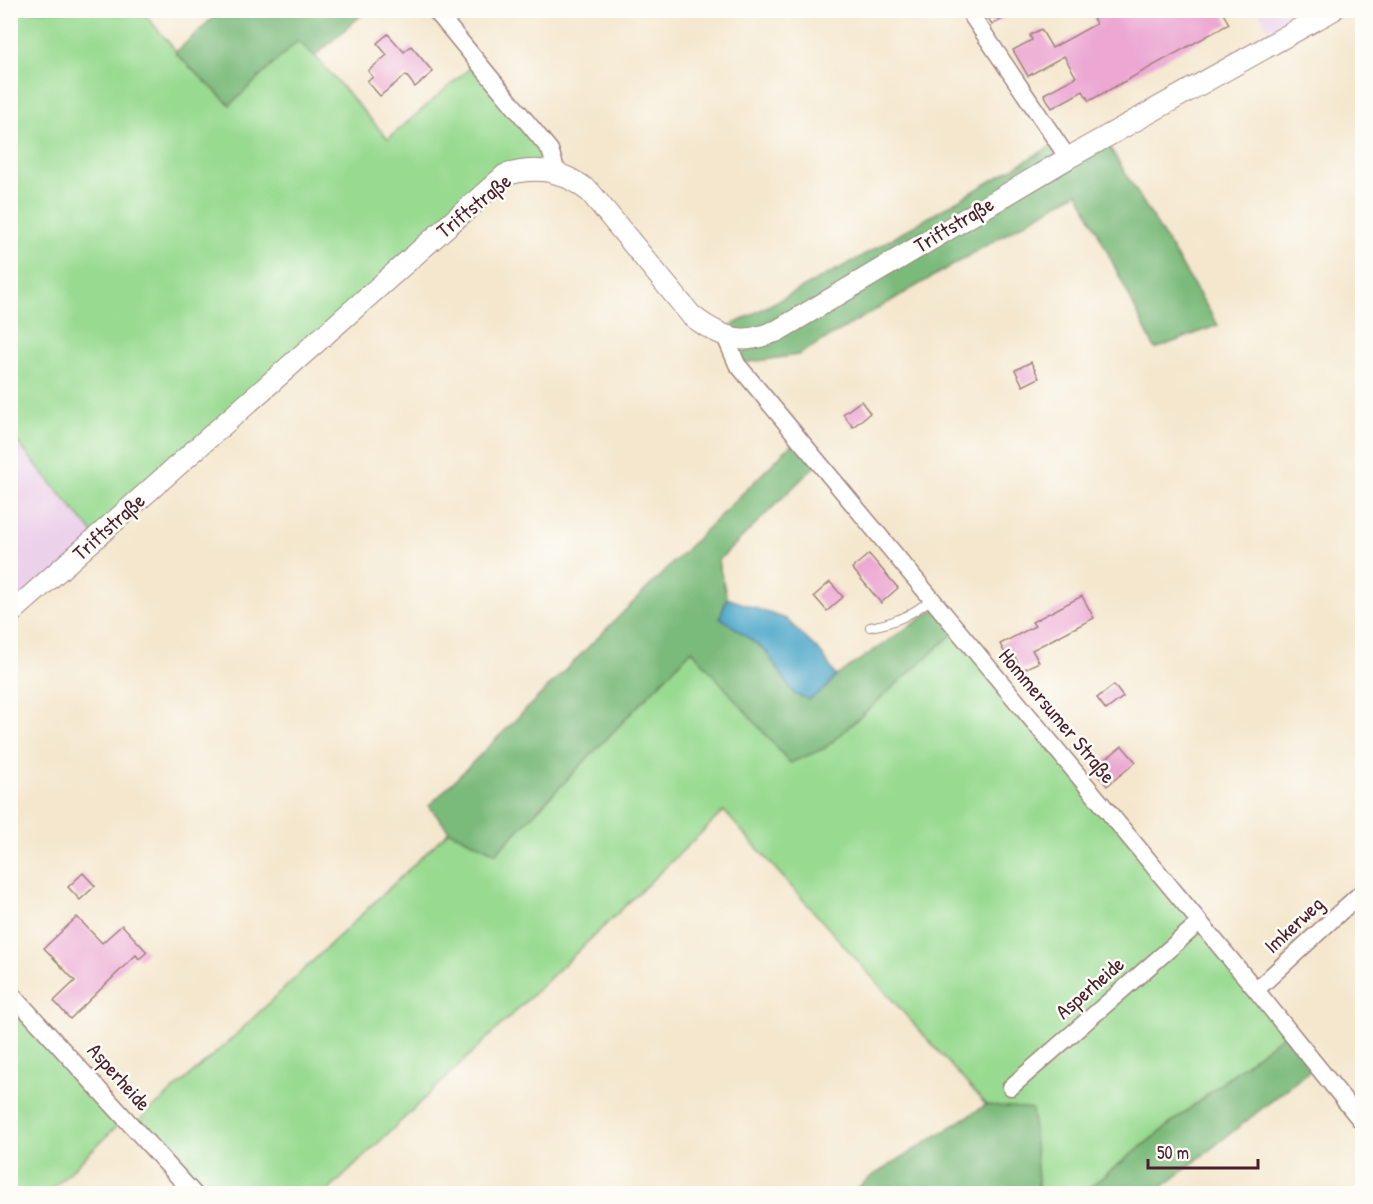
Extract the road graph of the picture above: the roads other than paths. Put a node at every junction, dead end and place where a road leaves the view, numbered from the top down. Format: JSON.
{"nodes":[{"id":1,"x":435,"y":10,"type":"edge"},
{"id":2,"x":968,"y":10,"type":"edge"},
{"id":3,"x":1333,"y":10,"type":"edge"},
{"id":4,"x":1068,"y":158,"type":"junction"},
{"id":5,"x":557,"y":172,"type":"junction"},
{"id":6,"x":724,"y":334,"type":"junction"},
{"id":7,"x":931,"y":599,"type":"junction"},
{"id":8,"x":10,"y":614,"type":"edge"},
{"id":9,"x":870,"y":627,"type":"dead end"},
{"id":10,"x":1362,"y":892,"type":"edge"},
{"id":11,"x":1199,"y":923,"type":"junction"},
{"id":12,"x":1256,"y":990,"type":"junction"},
{"id":13,"x":10,"y":992,"type":"edge"},
{"id":14,"x":1011,"y":1087,"type":"dead end"},
{"id":15,"x":1362,"y":1122,"type":"edge"},
{"id":16,"x":194,"y":1194,"type":"edge"}],
"edges":[{"from":1,"to":5,"type":"street"},
{"from":2,"to":4,"type":"street"},
{"from":3,"to":4,"type":"street","name":"Triftstraße"},
{"from":4,"to":6,"type":"street","name":"Triftstraße"},
{"from":5,"to":6,"type":"street","name":"Triftstraße"},
{"from":5,"to":8,"type":"street","name":"Triftstraße"},
{"from":6,"to":7,"type":"street","name":"Hommersumer Straße"},
{"from":7,"to":9,"type":"lane"},
{"from":7,"to":11,"type":"street","name":"Hommersumer Straße"},
{"from":10,"to":12,"type":"street","name":"Imkerweg"},
{"from":11,"to":12,"type":"street","name":"Hommersumer Straße"},
{"from":11,"to":14,"type":"street","name":"Asperheide"},
{"from":12,"to":15,"type":"street","name":"Hommersumer Straße"},
{"from":13,"to":16,"type":"street","name":"Asperheide"}]}
